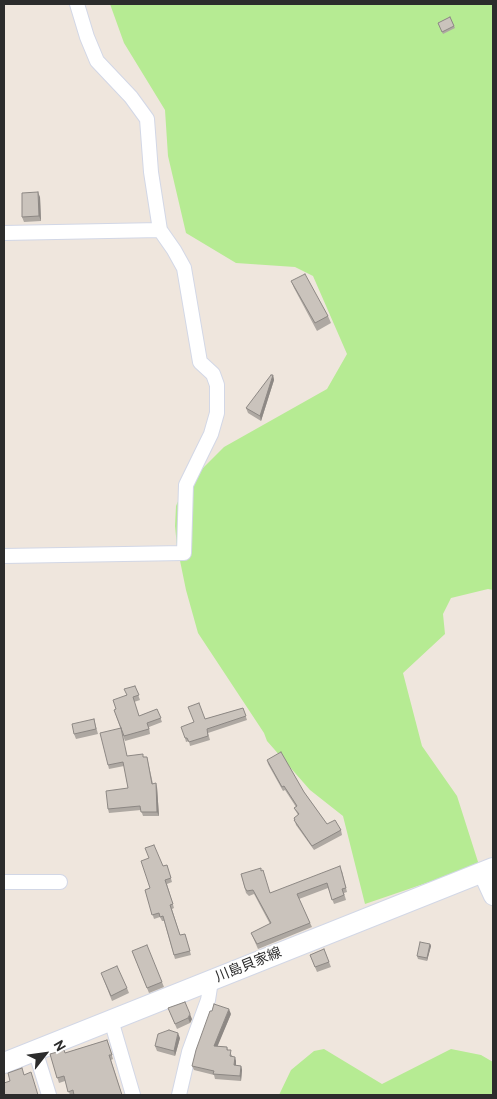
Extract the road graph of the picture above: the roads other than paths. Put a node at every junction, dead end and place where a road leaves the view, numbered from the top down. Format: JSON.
{"nodes":[{"id":1,"x":77,"y":4,"type":"edge"},
{"id":2,"x":160,"y":230,"type":"junction"},
{"id":3,"x":4,"y":233,"type":"edge"},
{"id":4,"x":4,"y":556,"type":"edge"},
{"id":5,"x":488,"y":870,"type":"edge"},
{"id":6,"x":4,"y":882,"type":"edge"},
{"id":7,"x":60,"y":882,"type":"dead end"},
{"id":8,"x":493,"y":896,"type":"edge"},
{"id":9,"x":212,"y":981,"type":"junction"},
{"id":10,"x":111,"y":1020,"type":"junction"},
{"id":11,"x":35,"y":1050,"type":"junction"},
{"id":12,"x":4,"y":1063,"type":"edge"},
{"id":13,"x":49,"y":1095,"type":"edge"},
{"id":14,"x":133,"y":1095,"type":"edge"},
{"id":15,"x":180,"y":1095,"type":"edge"}],
"edges":[{"from":1,"to":2,"type":"street"},
{"from":2,"to":3,"type":"street"},
{"from":2,"to":4,"type":"street"},
{"from":5,"to":8,"type":"street"},
{"from":5,"to":9,"type":"main road","name":"川島貝家線"},
{"from":6,"to":7,"type":"street"},
{"from":9,"to":10,"type":"main road","name":"川島貝家線"},
{"from":9,"to":15,"type":"street"},
{"from":10,"to":11,"type":"main road","name":"川島貝家線"},
{"from":10,"to":14,"type":"street"},
{"from":11,"to":12,"type":"main road","name":"川島貝家線"},
{"from":11,"to":13,"type":"street"}]}
